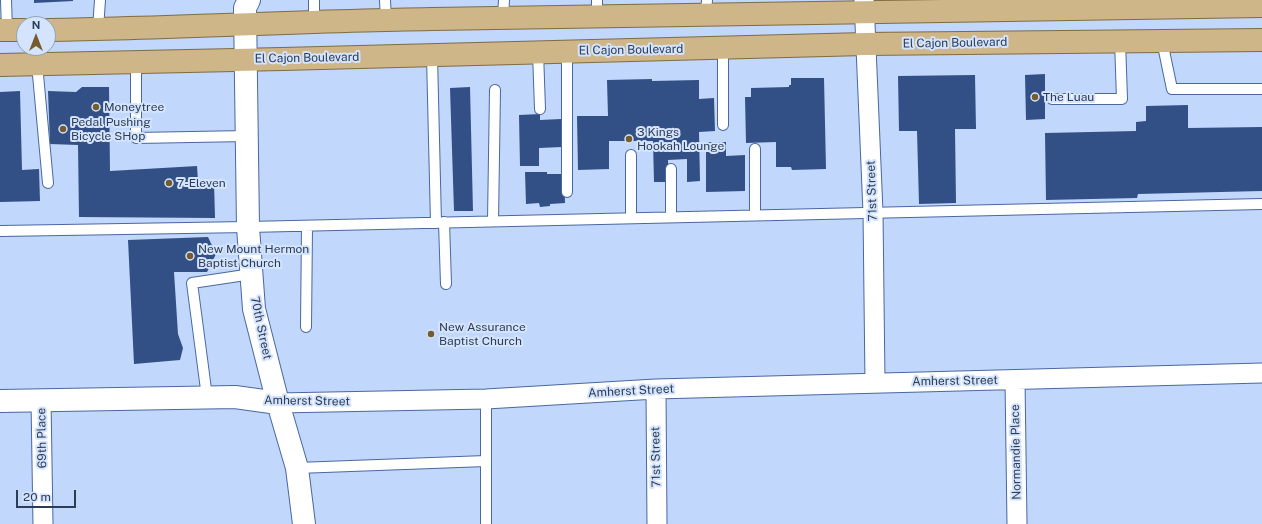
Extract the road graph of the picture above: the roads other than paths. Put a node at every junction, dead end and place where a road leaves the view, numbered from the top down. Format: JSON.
{"nodes":[{"id":1,"x":6,"y":0,"type":"edge"},
{"id":2,"x":100,"y":0,"type":"edge"},
{"id":3,"x":314,"y":0,"type":"edge"},
{"id":4,"x":864,"y":6,"type":"edge"},
{"id":5,"x":972,"y":6,"type":"edge"},
{"id":6,"x":1262,"y":6,"type":"edge"},
{"id":7,"x":706,"y":7,"type":"edge"},
{"id":8,"x":245,"y":8,"type":"edge"},
{"id":9,"x":597,"y":8,"type":"edge"},
{"id":10,"x":503,"y":9,"type":"edge"},
{"id":11,"x":385,"y":10,"type":"edge"},
{"id":12,"x":314,"y":23,"type":"junction"},
{"id":13,"x":98,"y":29,"type":"junction"},
{"id":14,"x":10,"y":30,"type":"edge"},
{"id":15,"x":56,"y":30,"type":"edge"},
{"id":16,"x":1262,"y":40,"type":"edge"},
{"id":17,"x":1120,"y":41,"type":"junction"},
{"id":18,"x":1162,"y":41,"type":"junction"},
{"id":19,"x":865,"y":44,"type":"junction"},
{"id":20,"x":723,"y":48,"type":"junction"},
{"id":21,"x":538,"y":52,"type":"junction"},
{"id":22,"x":567,"y":52,"type":"junction"},
{"id":23,"x":432,"y":56,"type":"junction"},
{"id":24,"x":246,"y":60,"type":"junction"},
{"id":25,"x":136,"y":62,"type":"junction"},
{"id":26,"x":37,"y":64,"type":"junction"},
{"id":27,"x":0,"y":65,"type":"edge"},
{"id":28,"x":1262,"y":89,"type":"edge"},
{"id":29,"x":495,"y":90,"type":"dead end"},
{"id":30,"x":1052,"y":99,"type":"dead end"},
{"id":31,"x":540,"y":109,"type":"dead end"},
{"id":32,"x":723,"y":125,"type":"dead end"},
{"id":33,"x":247,"y":136,"type":"junction"},
{"id":34,"x":755,"y":149,"type":"dead end"},
{"id":35,"x":631,"y":155,"type":"dead end"},
{"id":36,"x":671,"y":170,"type":"dead end"},
{"id":37,"x":48,"y":183,"type":"dead end"},
{"id":38,"x":568,"y":192,"type":"dead end"},
{"id":39,"x":1262,"y":204,"type":"edge"},
{"id":40,"x":873,"y":212,"type":"junction"},
{"id":41,"x":755,"y":215,"type":"junction"},
{"id":42,"x":671,"y":217,"type":"junction"},
{"id":43,"x":632,"y":218,"type":"junction"},
{"id":44,"x":493,"y":221,"type":"junction"},
{"id":45,"x":440,"y":223,"type":"junction"},
{"id":46,"x":307,"y":226,"type":"junction"},
{"id":47,"x":248,"y":227,"type":"junction"},
{"id":48,"x":0,"y":231,"type":"edge"},
{"id":49,"x":252,"y":274,"type":"junction"},
{"id":50,"x":446,"y":284,"type":"dead end"},
{"id":51,"x":306,"y":327,"type":"dead end"},
{"id":52,"x":1262,"y":373,"type":"edge"},
{"id":53,"x":1015,"y":380,"type":"junction"},
{"id":54,"x":875,"y":383,"type":"junction"},
{"id":55,"x":656,"y":389,"type":"junction"},
{"id":56,"x":207,"y":397,"type":"junction"},
{"id":57,"x":486,"y":399,"type":"junction"},
{"id":58,"x":42,"y":400,"type":"junction"},
{"id":59,"x":0,"y":401,"type":"edge"},
{"id":60,"x":278,"y":403,"type":"junction"},
{"id":61,"x":486,"y":461,"type":"junction"},
{"id":62,"x":298,"y":468,"type":"junction"},
{"id":63,"x":43,"y":524,"type":"edge"},
{"id":64,"x":304,"y":524,"type":"edge"},
{"id":65,"x":486,"y":524,"type":"edge"},
{"id":66,"x":657,"y":524,"type":"edge"},
{"id":67,"x":1017,"y":524,"type":"edge"}],
"edges":[{"from":1,"to":14,"type":"lane"},
{"from":2,"to":13,"type":"lane"},
{"from":3,"to":12,"type":"lane"},
{"from":4,"to":5,"type":"main road"},
{"from":4,"to":7,"type":"main road"},
{"from":4,"to":19,"type":"street","name":"71st Street"},
{"from":5,"to":6,"type":"main road"},
{"from":7,"to":9,"type":"main road"},
{"from":8,"to":12,"type":"main road"},
{"from":8,"to":13,"type":"main road"},
{"from":8,"to":24,"type":"main road","name":"70th Street"},
{"from":9,"to":10,"type":"main road"},
{"from":10,"to":11,"type":"main road"},
{"from":11,"to":12,"type":"main road"},
{"from":13,"to":15,"type":"main road"},
{"from":16,"to":18,"type":"main road","name":"El Cajon Boulevard"},
{"from":17,"to":18,"type":"main road","name":"El Cajon Boulevard"},
{"from":17,"to":19,"type":"main road","name":"El Cajon Boulevard"},
{"from":17,"to":30,"type":"lane"},
{"from":18,"to":28,"type":"lane"},
{"from":19,"to":20,"type":"main road","name":"El Cajon Boulevard"},
{"from":19,"to":40,"type":"street","name":"71st Street"},
{"from":20,"to":22,"type":"main road","name":"El Cajon Boulevard"},
{"from":20,"to":32,"type":"lane"},
{"from":21,"to":22,"type":"main road","name":"El Cajon Boulevard"},
{"from":21,"to":23,"type":"main road","name":"El Cajon Boulevard"},
{"from":21,"to":31,"type":"lane"},
{"from":22,"to":38,"type":"lane"},
{"from":23,"to":24,"type":"main road","name":"El Cajon Boulevard"},
{"from":23,"to":45,"type":"lane"},
{"from":24,"to":25,"type":"main road","name":"El Cajon Boulevard"},
{"from":24,"to":33,"type":"main road","name":"70th Street"},
{"from":25,"to":26,"type":"main road","name":"El Cajon Boulevard"},
{"from":25,"to":33,"type":"lane"},
{"from":26,"to":27,"type":"main road","name":"El Cajon Boulevard"},
{"from":26,"to":37,"type":"lane"},
{"from":29,"to":44,"type":"lane"},
{"from":33,"to":47,"type":"main road","name":"70th Street"},
{"from":34,"to":41,"type":"lane"},
{"from":35,"to":43,"type":"lane"},
{"from":36,"to":42,"type":"lane"},
{"from":39,"to":40,"type":"lane"},
{"from":40,"to":41,"type":"lane"},
{"from":40,"to":54,"type":"street","name":"71st Street"},
{"from":41,"to":42,"type":"lane"},
{"from":42,"to":43,"type":"lane"},
{"from":43,"to":44,"type":"lane"},
{"from":44,"to":45,"type":"lane"},
{"from":45,"to":46,"type":"lane"},
{"from":45,"to":50,"type":"lane"},
{"from":46,"to":47,"type":"lane"},
{"from":46,"to":51,"type":"lane"},
{"from":47,"to":48,"type":"lane"},
{"from":47,"to":49,"type":"main road","name":"70th Street"},
{"from":49,"to":56,"type":"lane"},
{"from":49,"to":60,"type":"main road","name":"70th Street"},
{"from":52,"to":53,"type":"street","name":"Amherst Street"},
{"from":53,"to":54,"type":"street","name":"Amherst Street"},
{"from":53,"to":67,"type":"street","name":"Normandie Place"},
{"from":54,"to":55,"type":"street","name":"Amherst Street"},
{"from":55,"to":57,"type":"street","name":"Amherst Street"},
{"from":55,"to":66,"type":"street","name":"71st Street"},
{"from":56,"to":58,"type":"main road","name":"Amherst Street"},
{"from":56,"to":60,"type":"main road","name":"Amherst Street"},
{"from":57,"to":60,"type":"street","name":"Amherst Street"},
{"from":57,"to":61,"type":"lane"},
{"from":58,"to":59,"type":"main road","name":"Amherst Street"},
{"from":58,"to":63,"type":"street","name":"69th Place"},
{"from":60,"to":62,"type":"main road","name":"70th Street"},
{"from":61,"to":62,"type":"lane"},
{"from":61,"to":65,"type":"lane"},
{"from":62,"to":64,"type":"main road","name":"70th Street"}]}
